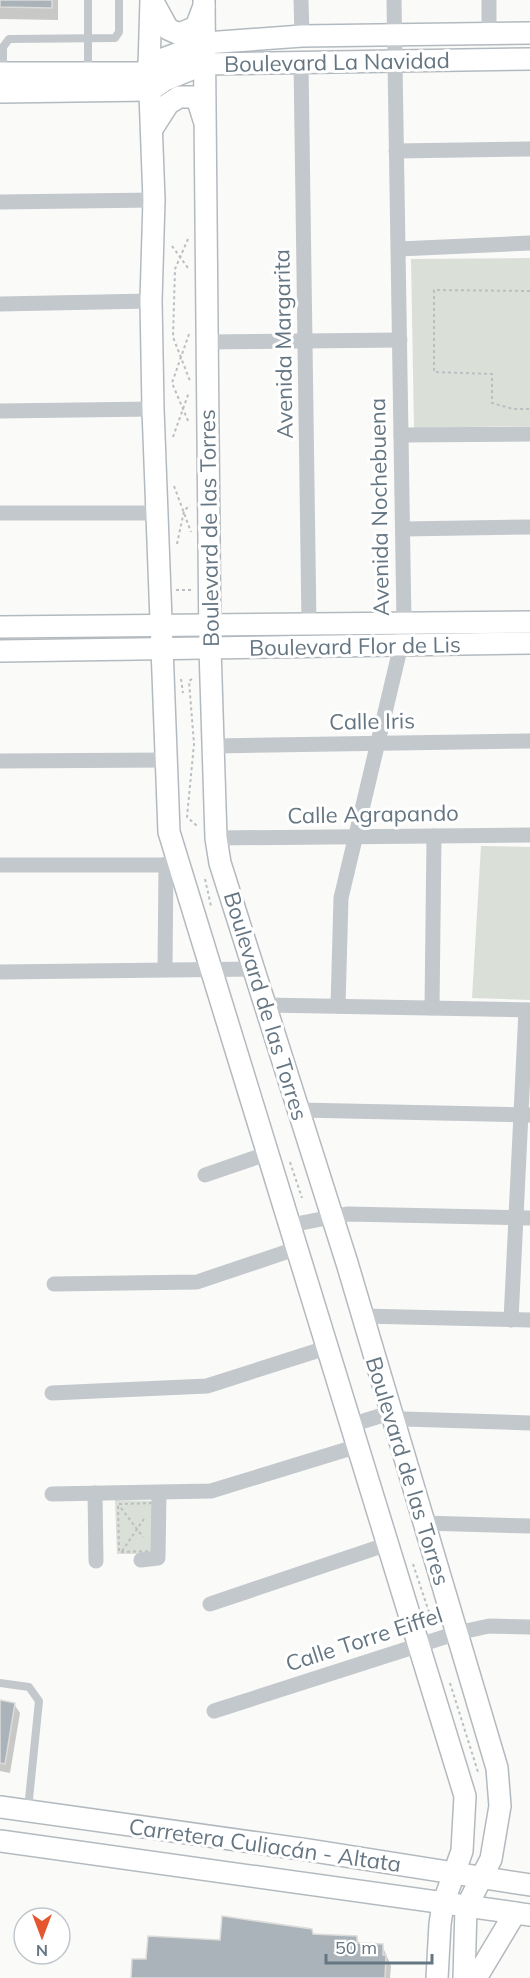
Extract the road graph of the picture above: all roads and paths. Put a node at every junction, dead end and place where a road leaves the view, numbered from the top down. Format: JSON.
{"nodes":[{"id":1,"x":88,"y":0,"type":"edge"},
{"id":2,"x":118,"y":0,"type":"edge"},
{"id":3,"x":152,"y":0,"type":"edge"},
{"id":4,"x":301,"y":0,"type":"edge"},
{"id":5,"x":394,"y":0,"type":"edge"},
{"id":6,"x":489,"y":0,"type":"edge"},
{"id":7,"x":204,"y":1,"type":"edge"},
{"id":8,"x":530,"y":33,"type":"edge"},
{"id":9,"x":489,"y":34,"type":"junction"},
{"id":10,"x":394,"y":35,"type":"junction"},
{"id":11,"x":302,"y":36,"type":"junction"},
{"id":12,"x":87,"y":39,"type":"junction"},
{"id":13,"x":206,"y":43,"type":"junction"},
{"id":14,"x":530,"y":59,"type":"edge"},
{"id":15,"x":394,"y":61,"type":"junction"},
{"id":16,"x":302,"y":63,"type":"junction"},
{"id":17,"x":204,"y":64,"type":"junction"},
{"id":18,"x":88,"y":75,"type":"junction"},
{"id":19,"x":149,"y":76,"type":"junction"},
{"id":20,"x":1,"y":79,"type":"edge"},
{"id":21,"x":206,"y":123,"type":"junction"},
{"id":22,"x":152,"y":129,"type":"junction"},
{"id":23,"x":530,"y":149,"type":"edge"},
{"id":24,"x":396,"y":151,"type":"junction"},
{"id":25,"x":154,"y":200,"type":"junction"},
{"id":26,"x":0,"y":202,"type":"edge"},
{"id":27,"x":191,"y":231,"type":"dead end"},
{"id":28,"x":530,"y":243,"type":"edge"},
{"id":29,"x":170,"y":245,"type":"dead end"},
{"id":30,"x":399,"y":249,"type":"junction"},
{"id":31,"x":180,"y":257,"type":"junction"},
{"id":32,"x":188,"y":278,"type":"dead end"},
{"id":33,"x":530,"y":291,"type":"edge"},
{"id":34,"x":151,"y":301,"type":"junction"},
{"id":35,"x":0,"y":304,"type":"edge"},
{"id":36,"x":198,"y":337,"type":"junction"},
{"id":37,"x":400,"y":340,"type":"junction"},
{"id":38,"x":306,"y":341,"type":"junction"},
{"id":39,"x":181,"y":360,"type":"junction"},
{"id":40,"x":153,"y":409,"type":"junction"},
{"id":41,"x":530,"y":409,"type":"edge"},
{"id":42,"x":0,"y":411,"type":"edge"},
{"id":43,"x":183,"y":412,"type":"junction"},
{"id":44,"x":193,"y":431,"type":"dead end"},
{"id":45,"x":530,"y":434,"type":"edge"},
{"id":46,"x":401,"y":435,"type":"junction"},
{"id":47,"x":171,"y":441,"type":"dead end"},
{"id":48,"x":174,"y":485,"type":"dead end"},
{"id":49,"x":195,"y":499,"type":"dead end"},
{"id":50,"x":184,"y":511,"type":"junction"},
{"id":51,"x":0,"y":513,"type":"edge"},
{"id":52,"x":156,"y":513,"type":"junction"},
{"id":53,"x":530,"y":527,"type":"edge"},
{"id":54,"x":402,"y":529,"type":"junction"},
{"id":55,"x":191,"y":532,"type":"dead end"},
{"id":56,"x":177,"y":545,"type":"dead end"},
{"id":57,"x":176,"y":582,"type":"dead end"},
{"id":58,"x":194,"y":590,"type":"dead end"},
{"id":59,"x":530,"y":622,"type":"edge"},
{"id":60,"x":404,"y":623,"type":"junction"},
{"id":61,"x":309,"y":624,"type":"junction"},
{"id":62,"x":211,"y":625,"type":"junction"},
{"id":63,"x":159,"y":626,"type":"junction"},
{"id":64,"x":0,"y":627,"type":"edge"},
{"id":65,"x":530,"y":644,"type":"edge"},
{"id":66,"x":401,"y":645,"type":"junction"},
{"id":67,"x":160,"y":648,"type":"junction"},
{"id":68,"x":210,"y":648,"type":"junction"},
{"id":69,"x":0,"y":651,"type":"edge"},
{"id":70,"x":530,"y":741,"type":"edge"},
{"id":71,"x":379,"y":743,"type":"junction"},
{"id":72,"x":214,"y":746,"type":"junction"},
{"id":73,"x":166,"y":760,"type":"junction"},
{"id":74,"x":0,"y":761,"type":"edge"},
{"id":75,"x":530,"y":835,"type":"edge"},
{"id":76,"x":434,"y":836,"type":"junction"},
{"id":77,"x":356,"y":837,"type":"junction"},
{"id":78,"x":216,"y":838,"type":"junction"},
{"id":79,"x":0,"y":865,"type":"edge"},
{"id":80,"x":171,"y":865,"type":"junction"},
{"id":81,"x":210,"y":968,"type":"junction"},
{"id":82,"x":165,"y":969,"type":"junction"},
{"id":83,"x":256,"y":969,"type":"junction"},
{"id":84,"x":0,"y":972,"type":"edge"},
{"id":85,"x":266,"y":1005,"type":"junction"},
{"id":86,"x":338,"y":1006,"type":"junction"},
{"id":87,"x":432,"y":1008,"type":"junction"},
{"id":88,"x":528,"y":1010,"type":"edge"},
{"id":89,"x":299,"y":1110,"type":"junction"},
{"id":90,"x":525,"y":1115,"type":"edge"},
{"id":91,"x":268,"y":1153,"type":"junction"},
{"id":92,"x":205,"y":1174,"type":"dead end"},
{"id":93,"x":332,"y":1216,"type":"junction"},
{"id":94,"x":523,"y":1217,"type":"edge"},
{"id":95,"x":291,"y":1225,"type":"junction"},
{"id":96,"x":298,"y":1248,"type":"junction"},
{"id":97,"x":54,"y":1284,"type":"dead end"},
{"id":98,"x":362,"y":1316,"type":"junction"},
{"id":99,"x":511,"y":1320,"type":"junction"},
{"id":100,"x":530,"y":1320,"type":"edge"},
{"id":101,"x":329,"y":1347,"type":"junction"},
{"id":102,"x":52,"y":1393,"type":"dead end"},
{"id":103,"x":392,"y":1416,"type":"junction"},
{"id":104,"x":530,"y":1423,"type":"edge"},
{"id":105,"x":351,"y":1425,"type":"junction"},
{"id":106,"x":358,"y":1446,"type":"junction"},
{"id":107,"x":95,"y":1493,"type":"junction"},
{"id":108,"x":52,"y":1494,"type":"dead end"},
{"id":109,"x":157,"y":1498,"type":"junction"},
{"id":110,"x":118,"y":1504,"type":"junction"},
{"id":111,"x":423,"y":1523,"type":"junction"},
{"id":112,"x":530,"y":1526,"type":"edge"},
{"id":113,"x":137,"y":1529,"type":"junction"},
{"id":114,"x":388,"y":1544,"type":"junction"},
{"id":115,"x":122,"y":1551,"type":"junction"},
{"id":116,"x":148,"y":1556,"type":"junction"},
{"id":117,"x":96,"y":1561,"type":"dead end"},
{"id":118,"x":210,"y":1604,"type":"dead end"},
{"id":119,"x":530,"y":1627,"type":"edge"},
{"id":120,"x":457,"y":1633,"type":"junction"},
{"id":121,"x":420,"y":1644,"type":"junction"},
{"id":122,"x":0,"y":1683,"type":"edge"},
{"id":123,"x":213,"y":1710,"type":"dead end"},
{"id":124,"x":0,"y":1807,"type":"edge"},
{"id":125,"x":28,"y":1811,"type":"junction"},
{"id":126,"x":210,"y":1836,"type":"junction"},
{"id":127,"x":0,"y":1841,"type":"edge"},
{"id":128,"x":206,"y":1869,"type":"junction"},
{"id":129,"x":456,"y":1873,"type":"junction"},
{"id":130,"x":483,"y":1878,"type":"junction"},
{"id":131,"x":530,"y":1885,"type":"edge"},
{"id":132,"x":443,"y":1904,"type":"junction"},
{"id":133,"x":466,"y":1908,"type":"junction"},
{"id":134,"x":522,"y":1914,"type":"edge"},
{"id":135,"x":437,"y":1978,"type":"edge"},
{"id":136,"x":464,"y":1978,"type":"edge"},
{"id":137,"x":476,"y":1978,"type":"edge"}],
"edges":[{"from":1,"to":12,"type":"lane"},
{"from":2,"to":12,"type":"lane"},
{"from":3,"to":7,"type":"street"},
{"from":3,"to":19,"type":"street","name":"Boulevard de las Torres"},
{"from":4,"to":11,"type":"street"},
{"from":5,"to":10,"type":"street","name":"Avenida Nochebuena"},
{"from":6,"to":9,"type":"street"},
{"from":7,"to":13,"type":"street","name":"Boulevard de las Torres"},
{"from":8,"to":9,"type":"street","name":"Boulevard La Navidad"},
{"from":9,"to":10,"type":"street","name":"Boulevard La Navidad"},
{"from":10,"to":11,"type":"street","name":"Boulevard La Navidad"},
{"from":10,"to":15,"type":"street","name":"Avenida Nochebuena"},
{"from":11,"to":13,"type":"street","name":"Boulevard La Navidad"},
{"from":12,"to":18,"type":"lane"},
{"from":12,"to":20,"type":"lane"},
{"from":13,"to":17,"type":"street","name":"Boulevard de las Torres"},
{"from":13,"to":19,"type":"street","name":"Boulevard La Navidad"},
{"from":14,"to":15,"type":"street","name":"Boulevard La Navidad"},
{"from":15,"to":16,"type":"street","name":"Boulevard La Navidad"},
{"from":15,"to":24,"type":"street","name":"Avenida Nochebuena"},
{"from":16,"to":17,"type":"street","name":"Boulevard La Navidad"},
{"from":16,"to":38,"type":"street","name":"Avenida Margarita"},
{"from":17,"to":19,"type":"street","name":"Boulevard La Navidad"},
{"from":17,"to":21,"type":"street","name":"Boulevard de las Torres"},
{"from":18,"to":19,"type":"street"},
{"from":18,"to":20,"type":"street"},
{"from":19,"to":20,"type":"street"},
{"from":19,"to":22,"type":"street","name":"Boulevard de las Torres"},
{"from":21,"to":22,"type":"street"},
{"from":21,"to":36,"type":"street","name":"Boulevard de las Torres"},
{"from":22,"to":25,"type":"street","name":"Boulevard de las Torres"},
{"from":23,"to":24,"type":"street"},
{"from":24,"to":30,"type":"street","name":"Avenida Nochebuena"},
{"from":25,"to":26,"type":"street"},
{"from":25,"to":34,"type":"street","name":"Boulevard de las Torres"},
{"from":27,"to":31,"type":"path"},
{"from":28,"to":30,"type":"street"},
{"from":29,"to":31,"type":"path"},
{"from":30,"to":37,"type":"street","name":"Avenida Nochebuena"},
{"from":31,"to":32,"type":"path"},
{"from":31,"to":39,"type":"path"},
{"from":33,"to":41,"type":"path"},
{"from":34,"to":35,"type":"street"},
{"from":34,"to":40,"type":"street","name":"Boulevard de las Torres"},
{"from":36,"to":38,"type":"street"},
{"from":36,"to":39,"type":"path"},
{"from":36,"to":62,"type":"street","name":"Boulevard de las Torres"},
{"from":37,"to":38,"type":"street"},
{"from":37,"to":46,"type":"street","name":"Avenida Nochebuena"},
{"from":38,"to":61,"type":"street","name":"Avenida Margarita"},
{"from":39,"to":43,"type":"path"},
{"from":39,"to":43,"type":"path"},
{"from":40,"to":42,"type":"street"},
{"from":40,"to":52,"type":"street","name":"Boulevard de las Torres"},
{"from":43,"to":44,"type":"path"},
{"from":43,"to":47,"type":"path"},
{"from":45,"to":46,"type":"street"},
{"from":46,"to":54,"type":"street","name":"Avenida Nochebuena"},
{"from":48,"to":50,"type":"path"},
{"from":49,"to":50,"type":"path"},
{"from":50,"to":55,"type":"path"},
{"from":50,"to":56,"type":"path"},
{"from":51,"to":52,"type":"street"},
{"from":52,"to":63,"type":"street","name":"Boulevard de las Torres"},
{"from":53,"to":54,"type":"street"},
{"from":54,"to":60,"type":"street","name":"Avenida Nochebuena"},
{"from":57,"to":58,"type":"path"},
{"from":59,"to":60,"type":"street","name":"Boulevard Flor de Lis"},
{"from":60,"to":61,"type":"street","name":"Boulevard Flor de Lis"},
{"from":60,"to":66,"type":"street","name":"Avenida Nochebuena"},
{"from":61,"to":62,"type":"street","name":"Boulevard Flor de Lis"},
{"from":62,"to":63,"type":"street","name":"Boulevard Flor de Lis"},
{"from":62,"to":68,"type":"street","name":"Boulevard de las Torres"},
{"from":63,"to":64,"type":"street","name":"Boulevard Flor de Lis"},
{"from":63,"to":67,"type":"street","name":"Boulevard de las Torres"},
{"from":65,"to":66,"type":"street","name":"Boulevard Flor de Lis"},
{"from":66,"to":68,"type":"street","name":"Boulevard Flor de Lis"},
{"from":66,"to":71,"type":"street","name":"Avenida Nochebuena"},
{"from":67,"to":68,"type":"street","name":"Boulevard Flor de Lis"},
{"from":67,"to":69,"type":"street","name":"Boulevard Flor de Lis"},
{"from":67,"to":73,"type":"street","name":"Boulevard de las Torres"},
{"from":68,"to":72,"type":"street","name":"Boulevard de las Torres"},
{"from":70,"to":71,"type":"street","name":"Calle Iris"},
{"from":71,"to":72,"type":"street","name":"Calle Iris"},
{"from":71,"to":77,"type":"street","name":"Avenida Nochebuena"},
{"from":72,"to":78,"type":"street","name":"Boulevard de las Torres"},
{"from":73,"to":74,"type":"street"},
{"from":73,"to":80,"type":"street","name":"Boulevard de las Torres"},
{"from":75,"to":76,"type":"street","name":"Calle Agrapando"},
{"from":76,"to":77,"type":"street","name":"Calle Agrapando"},
{"from":76,"to":87,"type":"street"},
{"from":77,"to":78,"type":"street","name":"Calle Agrapando"},
{"from":77,"to":86,"type":"street","name":"Avenida Nochebuena"},
{"from":78,"to":83,"type":"street","name":"Boulevard de las Torres"},
{"from":79,"to":80,"type":"street"},
{"from":80,"to":81,"type":"street","name":"Boulevard de las Torres"},
{"from":80,"to":82,"type":"street"},
{"from":81,"to":82,"type":"street"},
{"from":81,"to":83,"type":"street"},
{"from":81,"to":91,"type":"street","name":"Boulevard de las Torres"},
{"from":82,"to":84,"type":"street"},
{"from":83,"to":85,"type":"street","name":"Boulevard de las Torres"},
{"from":85,"to":86,"type":"street"},
{"from":85,"to":89,"type":"street","name":"Boulevard de las Torres"},
{"from":86,"to":87,"type":"street"},
{"from":87,"to":88,"type":"street"},
{"from":88,"to":90,"type":"street"},
{"from":89,"to":90,"type":"street"},
{"from":89,"to":93,"type":"street","name":"Boulevard de las Torres"},
{"from":90,"to":94,"type":"street"},
{"from":91,"to":92,"type":"street"},
{"from":91,"to":95,"type":"street","name":"Boulevard de las Torres"},
{"from":93,"to":94,"type":"street"},
{"from":93,"to":95,"type":"street"},
{"from":93,"to":98,"type":"street","name":"Boulevard de las Torres"},
{"from":94,"to":99,"type":"street"},
{"from":95,"to":96,"type":"street","name":"Boulevard de las Torres"},
{"from":96,"to":97,"type":"street"},
{"from":96,"to":101,"type":"street","name":"Boulevard de las Torres"},
{"from":98,"to":99,"type":"street"},
{"from":98,"to":103,"type":"street","name":"Boulevard de las Torres"},
{"from":99,"to":100,"type":"street"},
{"from":101,"to":102,"type":"street"},
{"from":101,"to":105,"type":"street","name":"Boulevard de las Torres"},
{"from":103,"to":104,"type":"street"},
{"from":103,"to":105,"type":"street"},
{"from":103,"to":111,"type":"street","name":"Boulevard de las Torres"},
{"from":105,"to":106,"type":"street","name":"Boulevard de las Torres"},
{"from":106,"to":109,"type":"street"},
{"from":106,"to":114,"type":"street","name":"Boulevard de las Torres"},
{"from":107,"to":108,"type":"street"},
{"from":107,"to":109,"type":"street"},
{"from":107,"to":117,"type":"street"},
{"from":109,"to":110,"type":"path"},
{"from":109,"to":113,"type":"path"},
{"from":109,"to":116,"type":"path"},
{"from":109,"to":116,"type":"street"},
{"from":110,"to":113,"type":"path"},
{"from":110,"to":115,"type":"path"},
{"from":111,"to":112,"type":"street"},
{"from":111,"to":120,"type":"street","name":"Boulevard de las Torres"},
{"from":113,"to":115,"type":"path"},
{"from":113,"to":116,"type":"path"},
{"from":114,"to":118,"type":"street"},
{"from":114,"to":121,"type":"street","name":"Boulevard de las Torres"},
{"from":115,"to":116,"type":"path"},
{"from":119,"to":120,"type":"street","name":"Calle Torre Eiffel"},
{"from":120,"to":121,"type":"street","name":"Calle Torre Eiffel"},
{"from":120,"to":130,"type":"street","name":"Boulevard de las Torres"},
{"from":121,"to":123,"type":"street","name":"Calle Torre Eiffel"},
{"from":121,"to":129,"type":"street","name":"Boulevard de las Torres"},
{"from":122,"to":125,"type":"lane"},
{"from":124,"to":125,"type":"street","name":"Carretera Culiacán - Altata"},
{"from":125,"to":126,"type":"street","name":"Carretera Culiacán - Altata"},
{"from":126,"to":128,"type":"street"},
{"from":126,"to":129,"type":"street","name":"Carretera Culiacán - Altata"},
{"from":127,"to":128,"type":"street","name":"Carretera Culiacán - Altata"},
{"from":128,"to":132,"type":"street","name":"Carretera Culiacán - Altata"},
{"from":129,"to":130,"type":"street","name":"Carretera Culiacán - Altata"},
{"from":129,"to":132,"type":"street","name":"Boulevard de las Torres"},
{"from":130,"to":131,"type":"street","name":"Carretera Culiacán - Altata"},
{"from":130,"to":133,"type":"street","name":"Boulevard de las Torres"},
{"from":132,"to":133,"type":"street","name":"Carretera Culiacán - Altata"},
{"from":132,"to":135,"type":"street","name":"Boulevard de las Torres"},
{"from":133,"to":134,"type":"street","name":"Carretera Culiacán - Altata"},
{"from":133,"to":136,"type":"street","name":"Boulevard de las Torres"},
{"from":134,"to":137,"type":"street"}]}
